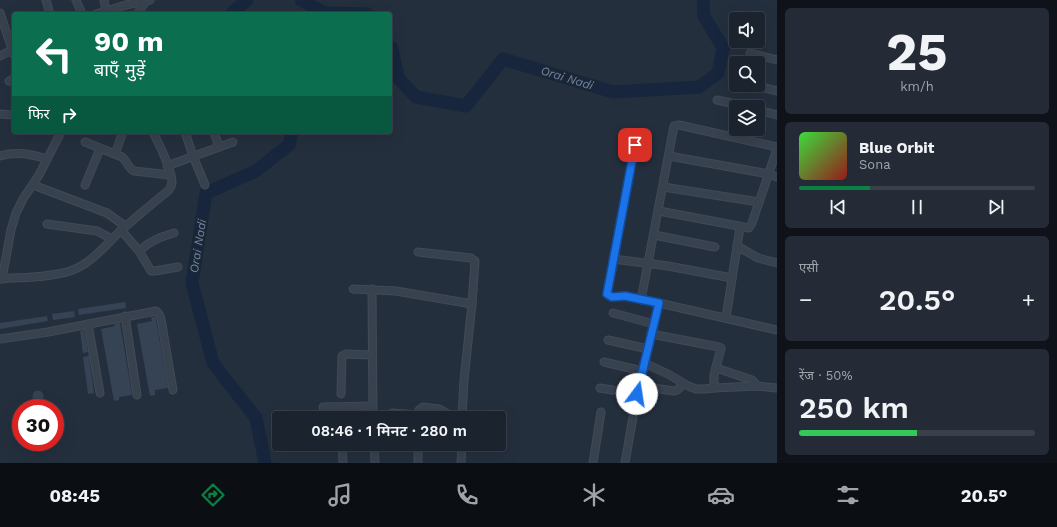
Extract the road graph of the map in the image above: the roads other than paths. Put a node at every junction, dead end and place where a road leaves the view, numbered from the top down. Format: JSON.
{"nodes":[{"id":1,"x":46,"y":0,"type":"edge"},
{"id":2,"x":76,"y":0,"type":"edge"},
{"id":3,"x":104,"y":0,"type":"edge"},
{"id":4,"x":148,"y":0,"type":"edge"},
{"id":5,"x":126,"y":2,"type":"edge"},
{"id":6,"x":106,"y":11,"type":"junction"},
{"id":7,"x":0,"y":12,"type":"edge"},
{"id":8,"x":49,"y":12,"type":"edge"},
{"id":9,"x":81,"y":12,"type":"edge"},
{"id":10,"x":103,"y":12,"type":"edge"},
{"id":11,"x":139,"y":12,"type":"edge"},
{"id":12,"x":2,"y":27,"type":"edge"},
{"id":13,"x":12,"y":48,"type":"edge"},
{"id":14,"x":750,"y":53,"type":"dead end"},
{"id":15,"x":0,"y":56,"type":"edge"},
{"id":16,"x":777,"y":60,"type":"edge"},
{"id":17,"x":765,"y":88,"type":"edge"},
{"id":18,"x":777,"y":91,"type":"edge"},
{"id":19,"x":717,"y":100,"type":"dead end"},
{"id":20,"x":729,"y":103,"type":"edge"},
{"id":21,"x":765,"y":112,"type":"edge"},
{"id":22,"x":0,"y":114,"type":"edge"},
{"id":23,"x":12,"y":115,"type":"edge"},
{"id":24,"x":777,"y":115,"type":"edge"},
{"id":25,"x":60,"y":134,"type":"edge"},
{"id":26,"x":122,"y":134,"type":"edge"},
{"id":27,"x":154,"y":134,"type":"edge"},
{"id":28,"x":186,"y":134,"type":"edge"},
{"id":29,"x":215,"y":134,"type":"edge"},
{"id":30,"x":85,"y":142,"type":"dead end"},
{"id":31,"x":233,"y":142,"type":"dead end"},
{"id":32,"x":635,"y":145,"type":"dead end"},
{"id":33,"x":219,"y":147,"type":"junction"},
{"id":34,"x":777,"y":148,"type":"edge"},
{"id":35,"x":100,"y":149,"type":"junction"},
{"id":36,"x":114,"y":154,"type":"junction"},
{"id":37,"x":0,"y":156,"type":"edge"},
{"id":38,"x":192,"y":156,"type":"junction"},
{"id":39,"x":668,"y":156,"type":"junction"},
{"id":40,"x":47,"y":159,"type":"junction"},
{"id":41,"x":167,"y":166,"type":"junction"},
{"id":42,"x":769,"y":174,"type":"junction"},
{"id":43,"x":170,"y":175,"type":"junction"},
{"id":44,"x":777,"y":177,"type":"edge"},
{"id":45,"x":85,"y":184,"type":"dead end"},
{"id":46,"x":33,"y":185,"type":"junction"},
{"id":47,"x":204,"y":185,"type":"dead end"},
{"id":48,"x":663,"y":187,"type":"junction"},
{"id":49,"x":759,"y":202,"type":"junction"},
{"id":50,"x":659,"y":211,"type":"junction"},
{"id":51,"x":48,"y":224,"type":"dead end"},
{"id":52,"x":740,"y":227,"type":"junction"},
{"id":53,"x":123,"y":228,"type":"junction"},
{"id":54,"x":174,"y":233,"type":"dead end"},
{"id":55,"x":654,"y":235,"type":"junction"},
{"id":56,"x":112,"y":239,"type":"junction"},
{"id":57,"x":737,"y":246,"type":"junction"},
{"id":58,"x":715,"y":247,"type":"dead end"},
{"id":59,"x":139,"y":252,"type":"junction"},
{"id":60,"x":418,"y":252,"type":"dead end"},
{"id":61,"x":613,"y":259,"type":"junction"},
{"id":62,"x":648,"y":263,"type":"junction"},
{"id":63,"x":777,"y":263,"type":"edge"},
{"id":64,"x":178,"y":267,"type":"dead end"},
{"id":65,"x":732,"y":278,"type":"junction"},
{"id":66,"x":1,"y":279,"type":"edge"},
{"id":67,"x":353,"y":288,"type":"dead end"},
{"id":68,"x":372,"y":289,"type":"junction"},
{"id":69,"x":641,"y":300,"type":"junction"},
{"id":70,"x":659,"y":303,"type":"junction"},
{"id":71,"x":472,"y":304,"type":"junction"},
{"id":72,"x":614,"y":313,"type":"dead end"},
{"id":73,"x":125,"y":316,"type":"junction"},
{"id":74,"x":726,"y":318,"type":"junction"},
{"id":75,"x":88,"y":324,"type":"junction"},
{"id":76,"x":654,"y":324,"type":"junction"},
{"id":77,"x":777,"y":330,"type":"edge"},
{"id":78,"x":651,"y":334,"type":"junction"},
{"id":79,"x":0,"y":339,"type":"edge"},
{"id":80,"x":608,"y":340,"type":"dead end"},
{"id":81,"x":648,"y":349,"type":"junction"},
{"id":82,"x":372,"y":355,"type":"junction"},
{"id":83,"x":604,"y":362,"type":"dead end"},
{"id":84,"x":644,"y":363,"type":"junction"},
{"id":85,"x":716,"y":368,"type":"junction"},
{"id":86,"x":642,"y":371,"type":"junction"},
{"id":87,"x":682,"y":383,"type":"junction"},
{"id":88,"x":639,"y":386,"type":"junction"},
{"id":89,"x":757,"y":386,"type":"junction"},
{"id":90,"x":600,"y":388,"type":"dead end"},
{"id":91,"x":714,"y":388,"type":"junction"},
{"id":92,"x":777,"y":388,"type":"edge"},
{"id":93,"x":173,"y":390,"type":"dead end"},
{"id":94,"x":100,"y":393,"type":"dead end"},
{"id":95,"x":341,"y":394,"type":"dead end"},
{"id":96,"x":637,"y":394,"type":"junction"},
{"id":97,"x":137,"y":395,"type":"dead end"},
{"id":98,"x":372,"y":406,"type":"junction"},
{"id":99,"x":323,"y":407,"type":"dead end"},
{"id":100,"x":340,"y":407,"type":"junction"},
{"id":101,"x":340,"y":411,"type":"edge"},
{"id":102,"x":372,"y":411,"type":"edge"},
{"id":103,"x":420,"y":411,"type":"edge"},
{"id":104,"x":442,"y":411,"type":"edge"},
{"id":105,"x":462,"y":411,"type":"edge"},
{"id":106,"x":601,"y":412,"type":"dead end"},
{"id":107,"x":342,"y":451,"type":"edge"},
{"id":108,"x":374,"y":451,"type":"edge"},
{"id":109,"x":418,"y":451,"type":"edge"},
{"id":110,"x":462,"y":451,"type":"edge"},
{"id":111,"x":343,"y":463,"type":"edge"},
{"id":112,"x":375,"y":463,"type":"edge"},
{"id":113,"x":418,"y":463,"type":"edge"},
{"id":114,"x":461,"y":463,"type":"edge"},
{"id":115,"x":593,"y":463,"type":"edge"},
{"id":116,"x":624,"y":463,"type":"edge"}],
"edges":[{"from":1,"to":8,"type":"street"},
{"from":2,"to":9,"type":"street"},
{"from":3,"to":6,"type":"street"},
{"from":4,"to":5,"type":"street"},
{"from":4,"to":11,"type":"street"},
{"from":5,"to":6,"type":"street"},
{"from":6,"to":10,"type":"street"},
{"from":7,"to":12,"type":"street"},
{"from":12,"to":13,"type":"street"},
{"from":13,"to":15,"type":"street"},
{"from":14,"to":16,"type":"street"},
{"from":17,"to":18,"type":"street"},
{"from":19,"to":20,"type":"street"},
{"from":21,"to":24,"type":"street"},
{"from":22,"to":23,"type":"street"},
{"from":25,"to":40,"type":"street"},
{"from":26,"to":36,"type":"street"},
{"from":27,"to":41,"type":"street"},
{"from":28,"to":38,"type":"street"},
{"from":29,"to":33,"type":"street"},
{"from":30,"to":35,"type":"street"},
{"from":31,"to":33,"type":"street"},
{"from":32,"to":61,"type":"street"},
{"from":33,"to":38,"type":"street"},
{"from":34,"to":39,"type":"street"},
{"from":34,"to":42,"type":"street"},
{"from":35,"to":36,"type":"street"},
{"from":35,"to":45,"type":"street"},
{"from":36,"to":43,"type":"street"},
{"from":37,"to":40,"type":"street"},
{"from":38,"to":41,"type":"street"},
{"from":38,"to":47,"type":"street"},
{"from":39,"to":42,"type":"street"},
{"from":39,"to":48,"type":"street"},
{"from":40,"to":46,"type":"street"},
{"from":41,"to":43,"type":"street"},
{"from":42,"to":44,"type":"street"},
{"from":42,"to":49,"type":"street"},
{"from":43,"to":53,"type":"street"},
{"from":46,"to":53,"type":"street"},
{"from":46,"to":66,"type":"street"},
{"from":48,"to":49,"type":"street"},
{"from":48,"to":50,"type":"street"},
{"from":49,"to":52,"type":"street"},
{"from":50,"to":52,"type":"street"},
{"from":50,"to":55,"type":"street"},
{"from":51,"to":56,"type":"street"},
{"from":52,"to":57,"type":"street"},
{"from":53,"to":56,"type":"street"},
{"from":53,"to":59,"type":"street"},
{"from":54,"to":59,"type":"street"},
{"from":55,"to":58,"type":"street"},
{"from":55,"to":62,"type":"street"},
{"from":56,"to":66,"type":"street"},
{"from":57,"to":63,"type":"street"},
{"from":57,"to":65,"type":"street"},
{"from":59,"to":64,"type":"street"},
{"from":60,"to":71,"type":"street"},
{"from":61,"to":62,"type":"street"},
{"from":61,"to":69,"type":"street"},
{"from":62,"to":65,"type":"street"},
{"from":62,"to":69,"type":"street"},
{"from":65,"to":74,"type":"street"},
{"from":67,"to":68,"type":"street"},
{"from":68,"to":71,"type":"street"},
{"from":68,"to":82,"type":"street"},
{"from":69,"to":70,"type":"street"},
{"from":70,"to":74,"type":"street"},
{"from":70,"to":76,"type":"street"},
{"from":71,"to":105,"type":"street"},
{"from":72,"to":76,"type":"street"},
{"from":73,"to":75,"type":"street"},
{"from":73,"to":93,"type":"street"},
{"from":73,"to":97,"type":"street"},
{"from":74,"to":77,"type":"street"},
{"from":75,"to":79,"type":"street"},
{"from":75,"to":94,"type":"street"},
{"from":76,"to":78,"type":"street"},
{"from":78,"to":81,"type":"street"},
{"from":78,"to":85,"type":"street"},
{"from":80,"to":81,"type":"street"},
{"from":81,"to":84,"type":"street"},
{"from":82,"to":95,"type":"street"},
{"from":82,"to":98,"type":"street"},
{"from":83,"to":86,"type":"street"},
{"from":84,"to":86,"type":"street"},
{"from":84,"to":87,"type":"street"},
{"from":85,"to":89,"type":"street"},
{"from":85,"to":91,"type":"street"},
{"from":86,"to":88,"type":"street"},
{"from":87,"to":88,"type":"street"},
{"from":87,"to":91,"type":"street"},
{"from":88,"to":96,"type":"street"},
{"from":89,"to":91,"type":"street"},
{"from":89,"to":92,"type":"street"},
{"from":90,"to":96,"type":"street"},
{"from":96,"to":116,"type":"street"},
{"from":98,"to":100,"type":"street"},
{"from":98,"to":102,"type":"street"},
{"from":99,"to":100,"type":"street"},
{"from":100,"to":101,"type":"street"},
{"from":103,"to":104,"type":"street"},
{"from":106,"to":115,"type":"street"},
{"from":107,"to":111,"type":"street"},
{"from":108,"to":112,"type":"street"},
{"from":109,"to":113,"type":"street"},
{"from":110,"to":114,"type":"street"}]}
